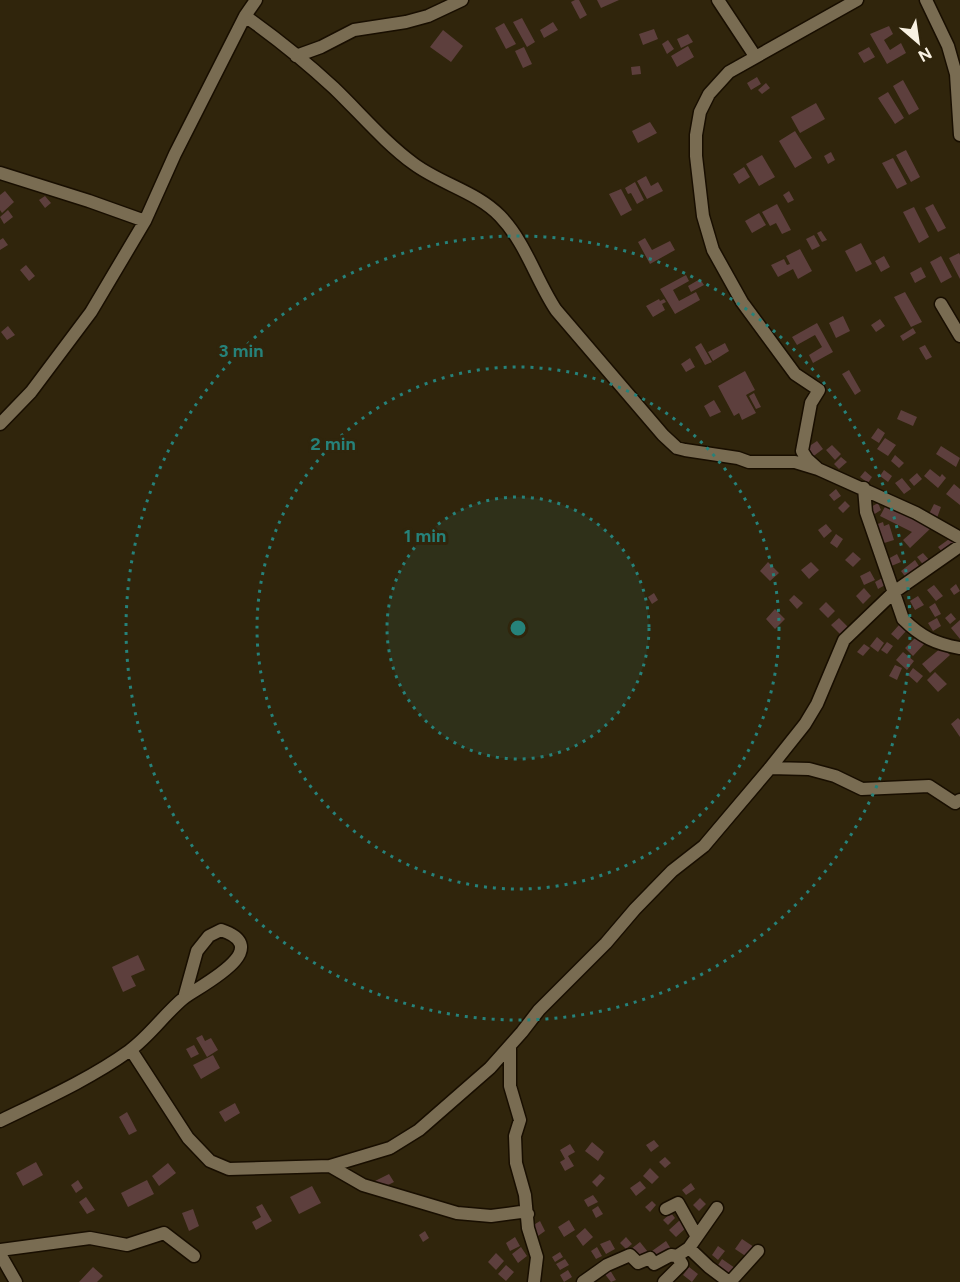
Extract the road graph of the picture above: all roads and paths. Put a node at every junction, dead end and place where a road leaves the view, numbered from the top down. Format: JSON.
{"nodes":[{"id":1,"x":256,"y":0,"type":"edge"},
{"id":2,"x":462,"y":0,"type":"edge"},
{"id":3,"x":718,"y":0,"type":"edge"},
{"id":4,"x":857,"y":0,"type":"edge"},
{"id":5,"x":926,"y":0,"type":"edge"},
{"id":6,"x":245,"y":16,"type":"junction"},
{"id":7,"x":296,"y":56,"type":"junction"},
{"id":8,"x":755,"y":56,"type":"junction"},
{"id":9,"x":960,"y":135,"type":"edge"},
{"id":10,"x":0,"y":173,"type":"edge"},
{"id":11,"x":145,"y":221,"type":"junction"},
{"id":12,"x":941,"y":304,"type":"dead end"},
{"id":13,"x":960,"y":336,"type":"edge"},
{"id":14,"x":0,"y":424,"type":"edge"},
{"id":15,"x":818,"y":469,"type":"junction"},
{"id":16,"x":864,"y":488,"type":"junction"},
{"id":17,"x":960,"y":538,"type":"edge"},
{"id":18,"x":960,"y":546,"type":"edge"},
{"id":19,"x":894,"y":592,"type":"junction"},
{"id":20,"x":960,"y":648,"type":"edge"},
{"id":21,"x":770,"y":768,"type":"junction"},
{"id":22,"x":960,"y":800,"type":"edge"},
{"id":23,"x":184,"y":998,"type":"junction"},
{"id":24,"x":510,"y":1046,"type":"junction"},
{"id":25,"x":130,"y":1050,"type":"junction"},
{"id":26,"x":0,"y":1121,"type":"edge"},
{"id":27,"x":330,"y":1166,"type":"junction"},
{"id":28,"x":717,"y":1208,"type":"dead end"},
{"id":29,"x":666,"y":1209,"type":"dead end"},
{"id":30,"x":528,"y":1214,"type":"junction"},
{"id":31,"x":696,"y":1235,"type":"junction"},
{"id":32,"x":689,"y":1248,"type":"junction"},
{"id":33,"x":758,"y":1251,"type":"dead end"},
{"id":34,"x":0,"y":1252,"type":"edge"},
{"id":35,"x":194,"y":1256,"type":"dead end"},
{"id":36,"x":677,"y":1256,"type":"junction"},
{"id":37,"x":16,"y":1282,"type":"edge"},
{"id":38,"x":534,"y":1282,"type":"edge"},
{"id":39,"x":583,"y":1282,"type":"edge"},
{"id":40,"x":664,"y":1282,"type":"edge"},
{"id":41,"x":730,"y":1282,"type":"edge"}],
"edges":[{"from":1,"to":6,"type":"street"},
{"from":2,"to":7,"type":"street"},
{"from":3,"to":8,"type":"street"},
{"from":4,"to":8,"type":"street"},
{"from":5,"to":9,"type":"street"},
{"from":6,"to":7,"type":"street"},
{"from":6,"to":11,"type":"street"},
{"from":7,"to":15,"type":"street"},
{"from":8,"to":15,"type":"street"},
{"from":10,"to":11,"type":"street"},
{"from":11,"to":14,"type":"street"},
{"from":12,"to":13,"type":"street"},
{"from":15,"to":16,"type":"street"},
{"from":16,"to":17,"type":"street"},
{"from":16,"to":19,"type":"street"},
{"from":18,"to":19,"type":"street"},
{"from":19,"to":20,"type":"street"},
{"from":19,"to":21,"type":"street"},
{"from":21,"to":22,"type":"street"},
{"from":21,"to":24,"type":"street"},
{"from":23,"to":23,"type":"street"},
{"from":23,"to":25,"type":"street"},
{"from":24,"to":27,"type":"street"},
{"from":24,"to":30,"type":"street"},
{"from":25,"to":26,"type":"street"},
{"from":25,"to":27,"type":"street"},
{"from":27,"to":30,"type":"street"},
{"from":28,"to":31,"type":"street"},
{"from":29,"to":31,"type":"street"},
{"from":30,"to":38,"type":"street"},
{"from":31,"to":32,"type":"street"},
{"from":32,"to":36,"type":"street"},
{"from":32,"to":41,"type":"street"},
{"from":33,"to":41,"type":"street"},
{"from":34,"to":35,"type":"street"},
{"from":34,"to":37,"type":"street"},
{"from":36,"to":39,"type":"street"},
{"from":36,"to":40,"type":"street"}]}
